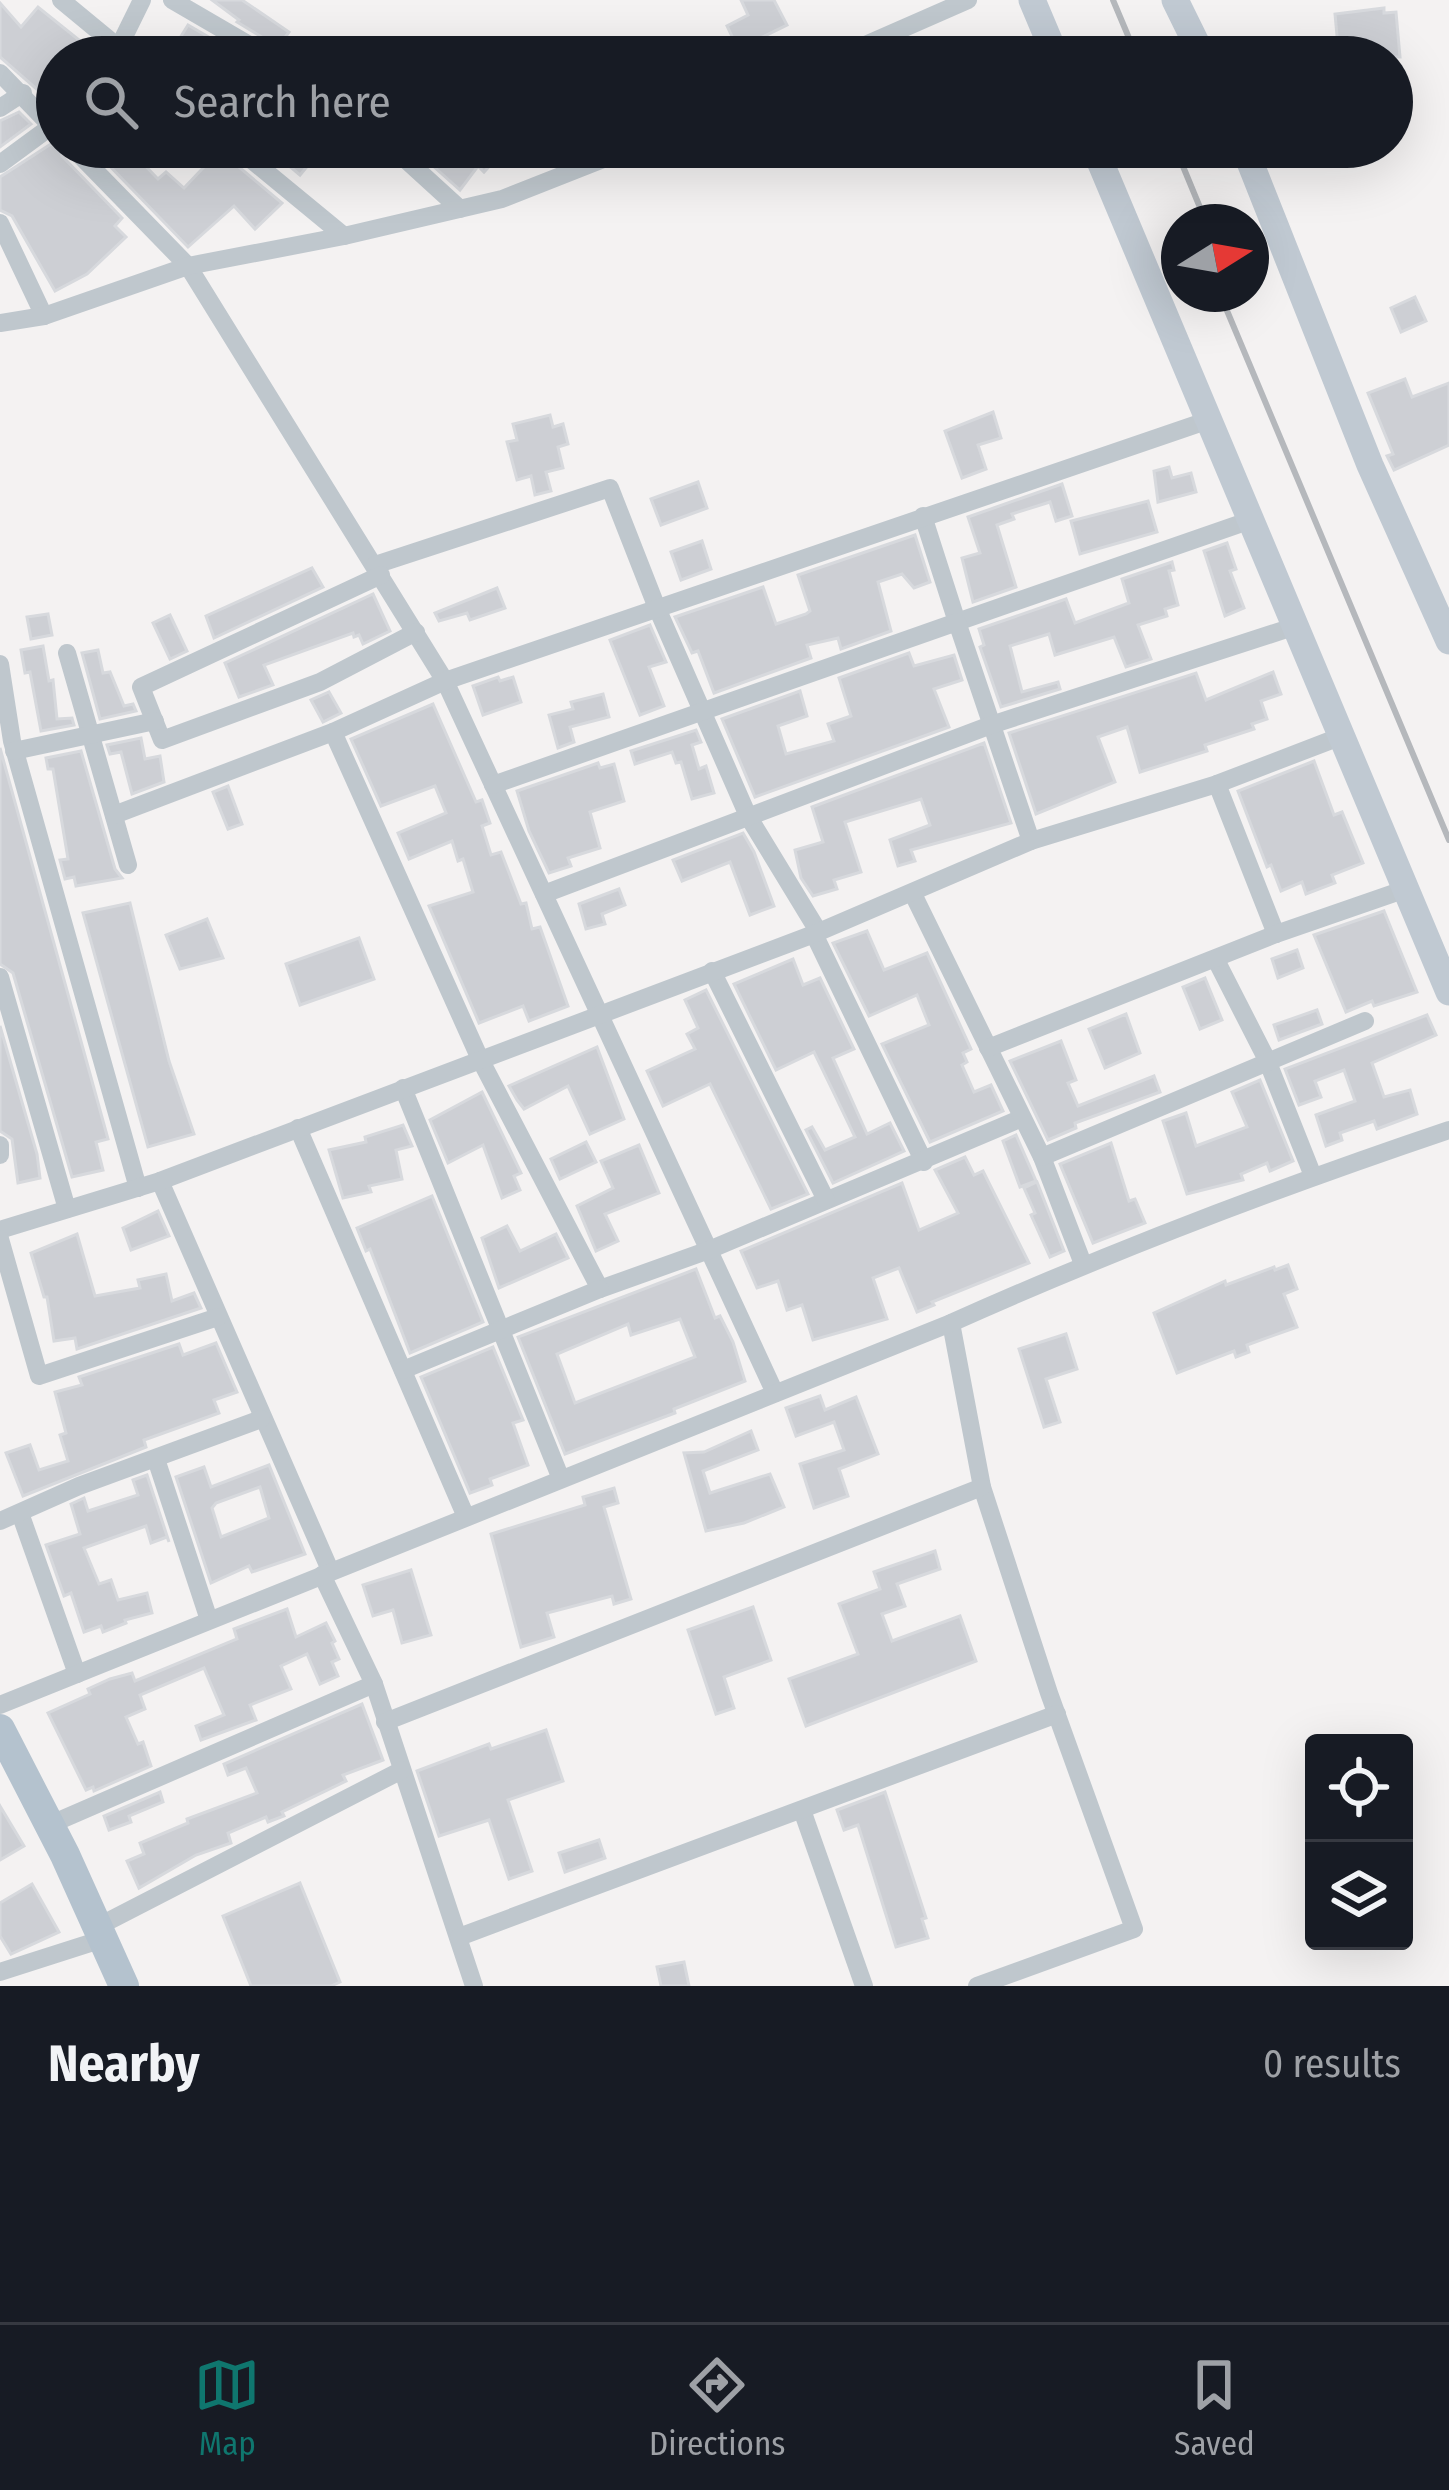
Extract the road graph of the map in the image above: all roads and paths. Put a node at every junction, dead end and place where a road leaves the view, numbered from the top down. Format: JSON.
{"nodes":[{"id":1,"x":61,"y":0,"type":"edge"},
{"id":2,"x":142,"y":0,"type":"edge"},
{"id":3,"x":172,"y":0,"type":"edge"},
{"id":4,"x":968,"y":0,"type":"edge"},
{"id":5,"x":1032,"y":0,"type":"edge"},
{"id":6,"x":1175,"y":0,"type":"edge"},
{"id":7,"x":102,"y":36,"type":"edge"},
{"id":8,"x":129,"y":36,"type":"edge"},
{"id":9,"x":234,"y":36,"type":"edge"},
{"id":10,"x":886,"y":36,"type":"edge"},
{"id":11,"x":1047,"y":36,"type":"edge"},
{"id":12,"x":1192,"y":36,"type":"edge"},
{"id":13,"x":0,"y":73,"type":"edge"},
{"id":14,"x":23,"y":93,"type":"junction"},
{"id":15,"x":36,"y":107,"type":"edge"},
{"id":16,"x":0,"y":108,"type":"edge"},
{"id":17,"x":36,"y":140,"type":"edge"},
{"id":18,"x":0,"y":164,"type":"edge"},
{"id":19,"x":92,"y":168,"type":"edge"},
{"id":20,"x":261,"y":168,"type":"edge"},
{"id":21,"x":415,"y":168,"type":"edge"},
{"id":22,"x":581,"y":168,"type":"edge"},
{"id":23,"x":1103,"y":168,"type":"edge"},
{"id":24,"x":1252,"y":168,"type":"edge"},
{"id":25,"x":460,"y":209,"type":"junction"},
{"id":26,"x":0,"y":224,"type":"edge"},
{"id":27,"x":344,"y":236,"type":"junction"},
{"id":28,"x":188,"y":266,"type":"junction"},
{"id":29,"x":44,"y":316,"type":"junction"},
{"id":30,"x":0,"y":323,"type":"edge"},
{"id":31,"x":1209,"y":420,"type":"junction"},
{"id":32,"x":923,"y":516,"type":"junction"},
{"id":33,"x":1251,"y":520,"type":"junction"},
{"id":34,"x":378,"y":570,"type":"junction"},
{"id":35,"x":657,"y":608,"type":"junction"},
{"id":36,"x":957,"y":622,"type":"junction"},
{"id":37,"x":1296,"y":626,"type":"junction"},
{"id":38,"x":416,"y":632,"type":"junction"},
{"id":39,"x":1449,"y":641,"type":"edge"},
{"id":40,"x":68,"y":652,"type":"dead end"},
{"id":41,"x":0,"y":664,"type":"edge"},
{"id":42,"x":445,"y":682,"type":"junction"},
{"id":43,"x":701,"y":710,"type":"junction"},
{"id":44,"x":155,"y":722,"type":"junction"},
{"id":45,"x":992,"y":725,"type":"junction"},
{"id":46,"x":333,"y":732,"type":"junction"},
{"id":47,"x":92,"y":734,"type":"junction"},
{"id":48,"x":1342,"y":736,"type":"junction"},
{"id":49,"x":9,"y":745,"type":"edge"},
{"id":50,"x":1216,"y":784,"type":"junction"},
{"id":51,"x":493,"y":785,"type":"junction"},
{"id":52,"x":114,"y":814,"type":"junction"},
{"id":53,"x":748,"y":816,"type":"junction"},
{"id":54,"x":1031,"y":842,"type":"junction"},
{"id":55,"x":128,"y":865,"type":"dead end"},
{"id":56,"x":1406,"y":889,"type":"junction"},
{"id":57,"x":544,"y":894,"type":"junction"},
{"id":58,"x":914,"y":894,"type":"junction"},
{"id":59,"x":814,"y":934,"type":"junction"},
{"id":60,"x":1276,"y":934,"type":"junction"},
{"id":61,"x":1216,"y":960,"type":"junction"},
{"id":62,"x":712,"y":971,"type":"junction"},
{"id":63,"x":0,"y":977,"type":"edge"},
{"id":64,"x":1449,"y":992,"type":"edge"},
{"id":65,"x":599,"y":1013,"type":"junction"},
{"id":66,"x":1365,"y":1021,"type":"dead end"},
{"id":67,"x":988,"y":1048,"type":"junction"},
{"id":68,"x":480,"y":1059,"type":"junction"},
{"id":69,"x":1267,"y":1060,"type":"junction"},
{"id":70,"x":403,"y":1088,"type":"junction"},
{"id":71,"x":1022,"y":1118,"type":"junction"},
{"id":72,"x":298,"y":1128,"type":"junction"},
{"id":73,"x":1449,"y":1130,"type":"edge"},
{"id":74,"x":0,"y":1144,"type":"edge"},
{"id":75,"x":0,"y":1155,"type":"edge"},
{"id":76,"x":1042,"y":1157,"type":"junction"},
{"id":77,"x":924,"y":1162,"type":"junction"},
{"id":78,"x":1313,"y":1176,"type":"junction"},
{"id":79,"x":160,"y":1180,"type":"junction"},
{"id":80,"x":138,"y":1188,"type":"junction"},
{"id":81,"x":826,"y":1200,"type":"junction"},
{"id":82,"x":67,"y":1209,"type":"junction"},
{"id":83,"x":0,"y":1234,"type":"edge"},
{"id":84,"x":709,"y":1250,"type":"junction"},
{"id":85,"x":1083,"y":1264,"type":"junction"},
{"id":86,"x":600,"y":1288,"type":"junction"},
{"id":87,"x":218,"y":1318,"type":"junction"},
{"id":88,"x":951,"y":1323,"type":"junction"},
{"id":89,"x":502,"y":1329,"type":"junction"},
{"id":90,"x":403,"y":1370,"type":"junction"},
{"id":91,"x":775,"y":1393,"type":"junction"},
{"id":92,"x":261,"y":1420,"type":"junction"},
{"id":93,"x":156,"y":1459,"type":"junction"},
{"id":94,"x":561,"y":1479,"type":"junction"},
{"id":95,"x":982,"y":1487,"type":"junction"},
{"id":96,"x":20,"y":1513,"type":"junction"},
{"id":97,"x":466,"y":1517,"type":"junction"},
{"id":98,"x":0,"y":1522,"type":"edge"},
{"id":99,"x":330,"y":1570,"type":"junction"},
{"id":100,"x":209,"y":1620,"type":"junction"},
{"id":101,"x":77,"y":1674,"type":"junction"},
{"id":102,"x":374,"y":1684,"type":"junction"},
{"id":103,"x":0,"y":1705,"type":"edge"},
{"id":104,"x":1057,"y":1714,"type":"junction"},
{"id":105,"x":385,"y":1722,"type":"junction"},
{"id":106,"x":0,"y":1730,"type":"edge"},
{"id":107,"x":402,"y":1770,"type":"junction"},
{"id":108,"x":802,"y":1810,"type":"junction"},
{"id":109,"x":50,"y":1826,"type":"junction"},
{"id":110,"x":100,"y":1933,"type":"junction"},
{"id":111,"x":459,"y":1937,"type":"junction"},
{"id":112,"x":0,"y":1972,"type":"edge"},
{"id":113,"x":124,"y":1986,"type":"edge"},
{"id":114,"x":474,"y":1986,"type":"edge"},
{"id":115,"x":864,"y":1986,"type":"edge"},
{"id":116,"x":977,"y":1986,"type":"edge"}],
"edges":[{"from":1,"to":7,"type":"street"},
{"from":2,"to":8,"type":"street"},
{"from":3,"to":9,"type":"street"},
{"from":4,"to":10,"type":"street"},
{"from":5,"to":11,"type":"street"},
{"from":6,"to":12,"type":"street"},
{"from":13,"to":14,"type":"street"},
{"from":14,"to":15,"type":"street"},
{"from":14,"to":16,"type":"street"},
{"from":17,"to":18,"type":"street"},
{"from":19,"to":28,"type":"street"},
{"from":20,"to":27,"type":"street"},
{"from":21,"to":25,"type":"street"},
{"from":22,"to":25,"type":"street"},
{"from":23,"to":31,"type":"street"},
{"from":24,"to":39,"type":"street"},
{"from":25,"to":27,"type":"street"},
{"from":26,"to":29,"type":"street"},
{"from":27,"to":28,"type":"street"},
{"from":28,"to":29,"type":"street"},
{"from":28,"to":34,"type":"street"},
{"from":29,"to":30,"type":"street"},
{"from":31,"to":32,"type":"street"},
{"from":31,"to":33,"type":"street"},
{"from":32,"to":35,"type":"street"},
{"from":32,"to":36,"type":"street"},
{"from":33,"to":36,"type":"street"},
{"from":33,"to":37,"type":"street"},
{"from":34,"to":35,"type":"street"},
{"from":34,"to":38,"type":"street"},
{"from":34,"to":44,"type":"street"},
{"from":35,"to":42,"type":"street"},
{"from":35,"to":43,"type":"street"},
{"from":36,"to":43,"type":"street"},
{"from":36,"to":45,"type":"street"},
{"from":37,"to":45,"type":"street"},
{"from":37,"to":48,"type":"street"},
{"from":38,"to":42,"type":"street"},
{"from":38,"to":44,"type":"street"},
{"from":40,"to":47,"type":"street"},
{"from":41,"to":49,"type":"street"},
{"from":42,"to":46,"type":"street"},
{"from":42,"to":51,"type":"street"},
{"from":43,"to":51,"type":"street"},
{"from":43,"to":53,"type":"street"},
{"from":44,"to":47,"type":"street"},
{"from":45,"to":53,"type":"street"},
{"from":45,"to":54,"type":"street"},
{"from":46,"to":52,"type":"street"},
{"from":46,"to":68,"type":"street"},
{"from":47,"to":49,"type":"street"},
{"from":47,"to":52,"type":"street"},
{"from":48,"to":50,"type":"street"},
{"from":48,"to":56,"type":"street"},
{"from":49,"to":80,"type":"street"},
{"from":50,"to":54,"type":"street"},
{"from":50,"to":60,"type":"street"},
{"from":51,"to":57,"type":"street"},
{"from":52,"to":55,"type":"street"},
{"from":53,"to":57,"type":"street"},
{"from":53,"to":59,"type":"street"},
{"from":54,"to":58,"type":"street"},
{"from":56,"to":60,"type":"street"},
{"from":56,"to":64,"type":"street"},
{"from":57,"to":65,"type":"street"},
{"from":58,"to":59,"type":"street"},
{"from":58,"to":67,"type":"street"},
{"from":59,"to":62,"type":"street"},
{"from":59,"to":77,"type":"street"},
{"from":60,"to":61,"type":"street"},
{"from":61,"to":67,"type":"street"},
{"from":61,"to":69,"type":"street"},
{"from":62,"to":65,"type":"street"},
{"from":62,"to":81,"type":"street"},
{"from":63,"to":82,"type":"street"},
{"from":65,"to":68,"type":"street"},
{"from":65,"to":84,"type":"street"},
{"from":66,"to":69,"type":"street"},
{"from":67,"to":71,"type":"street"},
{"from":68,"to":70,"type":"street"},
{"from":68,"to":86,"type":"street"},
{"from":69,"to":76,"type":"street"},
{"from":69,"to":78,"type":"street"},
{"from":70,"to":72,"type":"street"},
{"from":70,"to":89,"type":"street"},
{"from":71,"to":76,"type":"street"},
{"from":71,"to":77,"type":"street"},
{"from":72,"to":79,"type":"street"},
{"from":72,"to":90,"type":"street"},
{"from":73,"to":78,"type":"street"},
{"from":74,"to":75,"type":"street"},
{"from":76,"to":85,"type":"street"},
{"from":77,"to":81,"type":"street"},
{"from":78,"to":85,"type":"street"},
{"from":79,"to":80,"type":"street"},
{"from":79,"to":87,"type":"street"},
{"from":80,"to":82,"type":"street"},
{"from":81,"to":84,"type":"street"},
{"from":82,"to":83,"type":"street"},
{"from":83,"to":87,"type":"street"},
{"from":84,"to":86,"type":"street"},
{"from":84,"to":91,"type":"street"},
{"from":85,"to":88,"type":"street"},
{"from":86,"to":89,"type":"street"},
{"from":87,"to":92,"type":"street"},
{"from":88,"to":91,"type":"street"},
{"from":88,"to":95,"type":"street"},
{"from":89,"to":90,"type":"street"},
{"from":89,"to":94,"type":"street"},
{"from":90,"to":97,"type":"street"},
{"from":91,"to":94,"type":"street"},
{"from":92,"to":93,"type":"street"},
{"from":92,"to":99,"type":"street"},
{"from":93,"to":96,"type":"street"},
{"from":93,"to":100,"type":"street"},
{"from":94,"to":97,"type":"street"},
{"from":95,"to":104,"type":"street"},
{"from":95,"to":105,"type":"street"},
{"from":96,"to":98,"type":"street"},
{"from":96,"to":101,"type":"street"},
{"from":97,"to":99,"type":"street"},
{"from":99,"to":100,"type":"street"},
{"from":99,"to":102,"type":"street"},
{"from":100,"to":101,"type":"street"},
{"from":101,"to":103,"type":"street"},
{"from":102,"to":105,"type":"street"},
{"from":102,"to":109,"type":"street"},
{"from":104,"to":108,"type":"street"},
{"from":104,"to":116,"type":"street"},
{"from":105,"to":107,"type":"street"},
{"from":106,"to":109,"type":"main road"},
{"from":107,"to":110,"type":"street"},
{"from":107,"to":111,"type":"street"},
{"from":108,"to":111,"type":"street"},
{"from":108,"to":115,"type":"street"},
{"from":109,"to":110,"type":"main road"},
{"from":110,"to":112,"type":"street"},
{"from":110,"to":113,"type":"main road"},
{"from":111,"to":114,"type":"street"}]}
